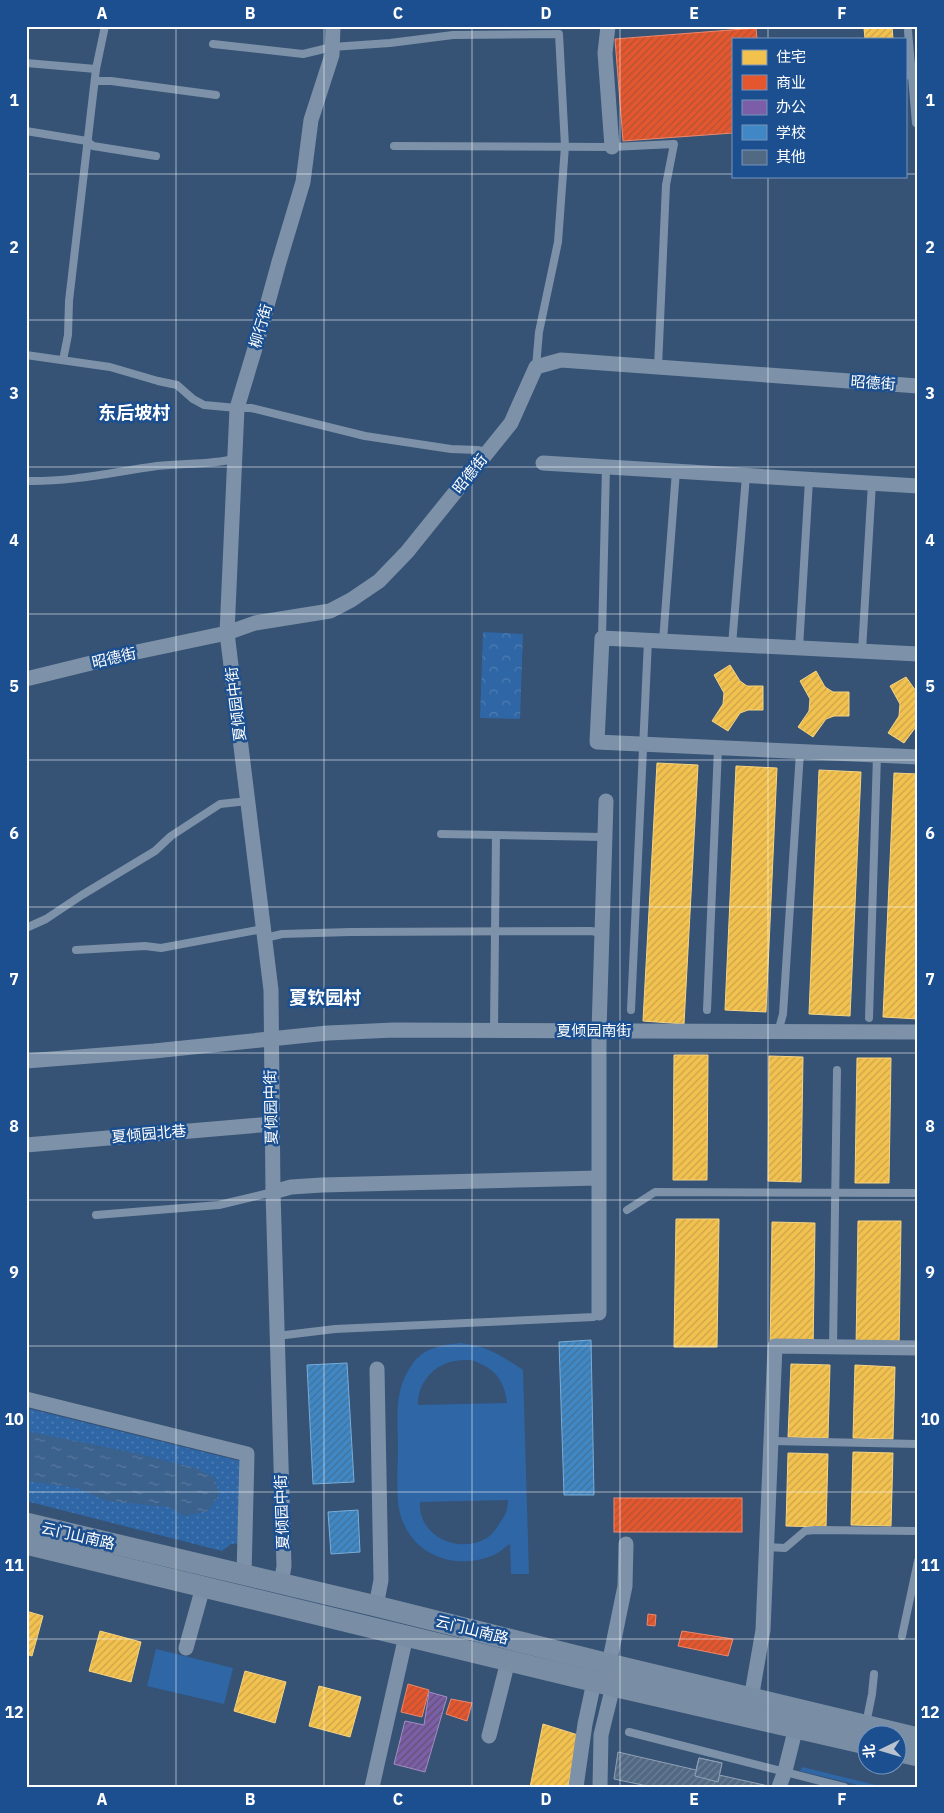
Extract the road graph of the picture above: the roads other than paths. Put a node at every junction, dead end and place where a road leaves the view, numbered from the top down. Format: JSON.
{"nodes":[{"id":1,"x":105,"y":26,"type":"edge"},
{"id":2,"x":333,"y":26,"type":"edge"},
{"id":3,"x":608,"y":26,"type":"edge"},
{"id":4,"x":908,"y":31,"type":"dead end"},
{"id":5,"x":213,"y":44,"type":"dead end"},
{"id":6,"x":332,"y":47,"type":"junction"},
{"id":7,"x":26,"y":63,"type":"edge"},
{"id":8,"x":96,"y":69,"type":"junction"},
{"id":9,"x":911,"y":71,"type":"edge"},
{"id":10,"x":95,"y":81,"type":"junction"},
{"id":11,"x":216,"y":95,"type":"dead end"},
{"id":12,"x":916,"y":123,"type":"dead end"},
{"id":13,"x":26,"y":131,"type":"edge"},
{"id":14,"x":87,"y":141,"type":"junction"},
{"id":15,"x":394,"y":146,"type":"dead end"},
{"id":16,"x":565,"y":146,"type":"junction"},
{"id":17,"x":612,"y":147,"type":"junction"},
{"id":18,"x":156,"y":156,"type":"dead end"},
{"id":19,"x":26,"y":355,"type":"edge"},
{"id":20,"x":63,"y":360,"type":"junction"},
{"id":21,"x":536,"y":367,"type":"junction"},
{"id":22,"x":658,"y":367,"type":"junction"},
{"id":23,"x":918,"y":386,"type":"edge"},
{"id":24,"x":237,"y":408,"type":"junction"},
{"id":25,"x":488,"y":452,"type":"junction"},
{"id":26,"x":234,"y":459,"type":"junction"},
{"id":27,"x":543,"y":463,"type":"dead end"},
{"id":28,"x":606,"y":467,"type":"junction"},
{"id":29,"x":676,"y":472,"type":"junction"},
{"id":30,"x":746,"y":476,"type":"junction"},
{"id":31,"x":809,"y":480,"type":"junction"},
{"id":32,"x":26,"y":481,"type":"edge"},
{"id":33,"x":872,"y":483,"type":"junction"},
{"id":34,"x":918,"y":486,"type":"edge"},
{"id":35,"x":228,"y":632,"type":"junction"},
{"id":36,"x":602,"y":638,"type":"junction"},
{"id":37,"x":656,"y":641,"type":"junction"},
{"id":38,"x":732,"y":644,"type":"junction"},
{"id":39,"x":799,"y":648,"type":"junction"},
{"id":40,"x":862,"y":651,"type":"junction"},
{"id":41,"x":918,"y":654,"type":"edge"},
{"id":42,"x":26,"y":679,"type":"edge"},
{"id":43,"x":644,"y":744,"type":"junction"},
{"id":44,"x":718,"y":748,"type":"junction"},
{"id":45,"x":800,"y":752,"type":"junction"},
{"id":46,"x":877,"y":755,"type":"junction"},
{"id":47,"x":918,"y":757,"type":"edge"},
{"id":48,"x":248,"y":800,"type":"junction"},
{"id":49,"x":606,"y":801,"type":"dead end"},
{"id":50,"x":441,"y":834,"type":"dead end"},
{"id":51,"x":496,"y":835,"type":"junction"},
{"id":52,"x":604,"y":837,"type":"junction"},
{"id":53,"x":26,"y":928,"type":"edge"},
{"id":54,"x":495,"y":932,"type":"junction"},
{"id":55,"x":264,"y":933,"type":"junction"},
{"id":56,"x":602,"y":933,"type":"junction"},
{"id":57,"x":76,"y":950,"type":"dead end"},
{"id":58,"x":631,"y":1010,"type":"dead end"},
{"id":59,"x":707,"y":1010,"type":"dead end"},
{"id":60,"x":869,"y":1018,"type":"dead end"},
{"id":61,"x":780,"y":1025,"type":"dead end"},
{"id":62,"x":494,"y":1030,"type":"junction"},
{"id":63,"x":599,"y":1031,"type":"junction"},
{"id":64,"x":918,"y":1032,"type":"edge"},
{"id":65,"x":270,"y":1040,"type":"junction"},
{"id":66,"x":26,"y":1061,"type":"edge"},
{"id":67,"x":838,"y":1070,"type":"dead end"},
{"id":68,"x":272,"y":1124,"type":"junction"},
{"id":69,"x":26,"y":1145,"type":"edge"},
{"id":70,"x":598,"y":1178,"type":"junction"},
{"id":71,"x":273,"y":1192,"type":"junction"},
{"id":72,"x":836,"y":1192,"type":"junction"},
{"id":73,"x":918,"y":1193,"type":"edge"},
{"id":74,"x":627,"y":1210,"type":"dead end"},
{"id":75,"x":96,"y":1215,"type":"dead end"},
{"id":76,"x":598,"y":1313,"type":"joint"},
{"id":77,"x":277,"y":1336,"type":"junction"},
{"id":78,"x":833,"y":1347,"type":"junction"},
{"id":79,"x":918,"y":1348,"type":"edge"},
{"id":80,"x":377,"y":1369,"type":"dead end"},
{"id":81,"x":26,"y":1399,"type":"edge"},
{"id":82,"x":771,"y":1441,"type":"junction"},
{"id":83,"x":918,"y":1444,"type":"edge"},
{"id":84,"x":26,"y":1523,"type":"edge"},
{"id":85,"x":918,"y":1531,"type":"edge"},
{"id":86,"x":26,"y":1544,"type":"edge"},
{"id":87,"x":626,"y":1544,"type":"dead end"},
{"id":88,"x":766,"y":1547,"type":"junction"},
{"id":89,"x":918,"y":1561,"type":"edge"},
{"id":90,"x":244,"y":1575,"type":"junction"},
{"id":91,"x":281,"y":1584,"type":"junction"},
{"id":92,"x":203,"y":1588,"type":"junction"},
{"id":93,"x":376,"y":1606,"type":"junction"},
{"id":94,"x":406,"y":1636,"type":"junction"},
{"id":95,"x":902,"y":1636,"type":"dead end"},
{"id":96,"x":186,"y":1648,"type":"dead end"},
{"id":97,"x":508,"y":1661,"type":"junction"},
{"id":98,"x":610,"y":1664,"type":"junction"},
{"id":99,"x":874,"y":1674,"type":"dead end"},
{"id":100,"x":603,"y":1684,"type":"junction"},
{"id":101,"x":751,"y":1698,"type":"junction"},
{"id":102,"x":867,"y":1726,"type":"edge"},
{"id":103,"x":796,"y":1727,"type":"junction"},
{"id":104,"x":629,"y":1732,"type":"dead end"},
{"id":105,"x":856,"y":1732,"type":"edge"},
{"id":106,"x":856,"y":1734,"type":"edge"},
{"id":107,"x":489,"y":1736,"type":"dead end"},
{"id":108,"x":785,"y":1771,"type":"junction"},
{"id":109,"x":372,"y":1787,"type":"edge"},
{"id":110,"x":576,"y":1787,"type":"edge"},
{"id":111,"x":600,"y":1787,"type":"edge"},
{"id":112,"x":779,"y":1787,"type":"edge"},
{"id":113,"x":844,"y":1787,"type":"edge"}],
"edges":[{"from":1,"to":8,"type":"lane"},
{"from":2,"to":6,"type":"street","name":"柳行街"},
{"from":3,"to":17,"type":"street"},
{"from":4,"to":9,"type":"lane"},
{"from":5,"to":6,"type":"lane"},
{"from":6,"to":16,"type":"lane"},
{"from":6,"to":24,"type":"street","name":"柳行街"},
{"from":7,"to":8,"type":"lane"},
{"from":8,"to":10,"type":"lane"},
{"from":9,"to":12,"type":"lane"},
{"from":10,"to":11,"type":"lane"},
{"from":10,"to":14,"type":"lane"},
{"from":13,"to":14,"type":"lane"},
{"from":14,"to":18,"type":"lane"},
{"from":14,"to":20,"type":"lane"},
{"from":15,"to":16,"type":"lane"},
{"from":16,"to":17,"type":"lane"},
{"from":16,"to":21,"type":"lane"},
{"from":17,"to":22,"type":"lane"},
{"from":19,"to":20,"type":"lane"},
{"from":20,"to":24,"type":"lane"},
{"from":21,"to":22,"type":"street","name":"昭德街"},
{"from":21,"to":25,"type":"street","name":"昭德街"},
{"from":22,"to":23,"type":"street","name":"昭德街"},
{"from":24,"to":25,"type":"lane"},
{"from":24,"to":26,"type":"street","name":"柳行街"},
{"from":25,"to":35,"type":"street","name":"昭德街"},
{"from":26,"to":32,"type":"lane"},
{"from":26,"to":35,"type":"street","name":"柳行街"},
{"from":27,"to":28,"type":"street"},
{"from":28,"to":29,"type":"street"},
{"from":28,"to":36,"type":"lane"},
{"from":29,"to":30,"type":"street"},
{"from":29,"to":37,"type":"lane"},
{"from":30,"to":31,"type":"street"},
{"from":30,"to":38,"type":"lane"},
{"from":31,"to":33,"type":"street"},
{"from":31,"to":39,"type":"lane"},
{"from":33,"to":34,"type":"street"},
{"from":33,"to":40,"type":"lane"},
{"from":35,"to":42,"type":"street","name":"昭德街"},
{"from":35,"to":48,"type":"street","name":"夏倾园中街"},
{"from":36,"to":37,"type":"street"},
{"from":36,"to":43,"type":"street"},
{"from":37,"to":38,"type":"street"},
{"from":37,"to":43,"type":"lane"},
{"from":38,"to":39,"type":"street"},
{"from":39,"to":40,"type":"street"},
{"from":40,"to":41,"type":"street"},
{"from":43,"to":44,"type":"street"},
{"from":43,"to":58,"type":"lane"},
{"from":44,"to":45,"type":"street"},
{"from":44,"to":59,"type":"lane"},
{"from":45,"to":46,"type":"street"},
{"from":45,"to":61,"type":"lane"},
{"from":46,"to":47,"type":"street"},
{"from":46,"to":60,"type":"lane"},
{"from":48,"to":53,"type":"lane"},
{"from":48,"to":55,"type":"street","name":"夏倾园中街"},
{"from":49,"to":52,"type":"street"},
{"from":50,"to":51,"type":"lane"},
{"from":51,"to":52,"type":"lane"},
{"from":51,"to":54,"type":"lane"},
{"from":52,"to":56,"type":"street"},
{"from":54,"to":55,"type":"lane"},
{"from":54,"to":56,"type":"lane"},
{"from":54,"to":62,"type":"lane"},
{"from":55,"to":57,"type":"lane"},
{"from":55,"to":65,"type":"street","name":"夏倾园中街"},
{"from":56,"to":63,"type":"street"},
{"from":62,"to":63,"type":"street","name":"夏倾园南街"},
{"from":62,"to":65,"type":"street","name":"夏倾园南街"},
{"from":63,"to":64,"type":"street","name":"夏倾园南街"},
{"from":63,"to":70,"type":"street"},
{"from":65,"to":66,"type":"street","name":"夏倾园南街"},
{"from":65,"to":68,"type":"street","name":"夏倾园中街"},
{"from":67,"to":72,"type":"lane"},
{"from":68,"to":69,"type":"street","name":"夏倾园北巷"},
{"from":68,"to":71,"type":"street","name":"夏倾园中街"},
{"from":70,"to":71,"type":"street"},
{"from":70,"to":76,"type":"street"},
{"from":71,"to":75,"type":"lane"},
{"from":71,"to":77,"type":"street","name":"夏倾园中街"},
{"from":72,"to":73,"type":"lane"},
{"from":72,"to":74,"type":"lane"},
{"from":72,"to":78,"type":"lane"},
{"from":76,"to":77,"type":"lane"},
{"from":77,"to":91,"type":"street","name":"夏倾园中街"},
{"from":78,"to":79,"type":"street"},
{"from":78,"to":82,"type":"street"},
{"from":80,"to":93,"type":"street"},
{"from":81,"to":90,"type":"street"},
{"from":82,"to":83,"type":"lane"},
{"from":82,"to":88,"type":"street"},
{"from":84,"to":90,"type":"main road","name":"云门山南路"},
{"from":85,"to":88,"type":"lane"},
{"from":86,"to":92,"type":"main road","name":"云门山南路"},
{"from":87,"to":98,"type":"street"},
{"from":88,"to":101,"type":"street"},
{"from":89,"to":95,"type":"lane"},
{"from":90,"to":91,"type":"main road","name":"云门山南路"},
{"from":91,"to":93,"type":"main road","name":"云门山南路"},
{"from":92,"to":94,"type":"main road","name":"云门山南路"},
{"from":92,"to":96,"type":"street"},
{"from":93,"to":98,"type":"main road","name":"云门山南路"},
{"from":94,"to":97,"type":"main road","name":"云门山南路"},
{"from":94,"to":109,"type":"street"},
{"from":97,"to":100,"type":"main road","name":"云门山南路"},
{"from":97,"to":107,"type":"street"},
{"from":98,"to":101,"type":"main road","name":"云门山南路"},
{"from":99,"to":102,"type":"lane"},
{"from":100,"to":103,"type":"main road","name":"云门山南路"},
{"from":100,"to":110,"type":"street"},
{"from":100,"to":111,"type":"street"},
{"from":101,"to":105,"type":"main road","name":"云门山南路"},
{"from":103,"to":106,"type":"main road","name":"云门山南路"},
{"from":103,"to":108,"type":"street"},
{"from":104,"to":108,"type":"lane"},
{"from":108,"to":112,"type":"street"},
{"from":108,"to":113,"type":"lane"}]}
